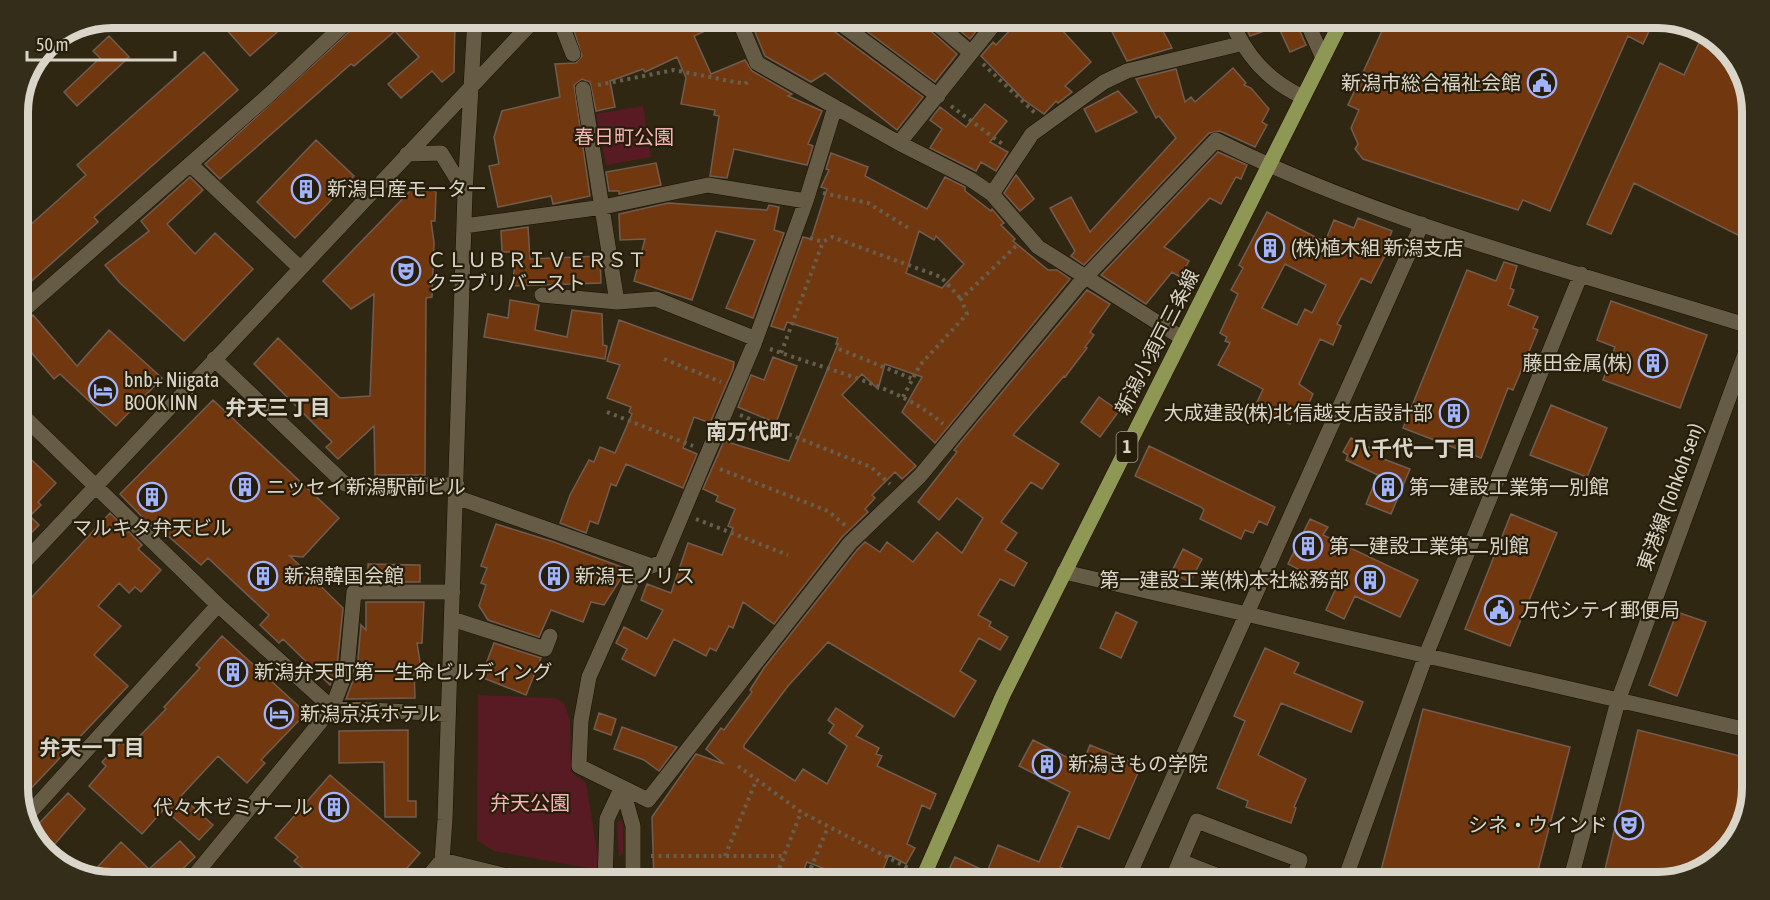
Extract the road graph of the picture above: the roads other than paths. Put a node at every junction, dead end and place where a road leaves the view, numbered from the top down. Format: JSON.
{"nodes":[{"id":1,"x":340,"y":28,"type":"edge"},
{"id":2,"x":474,"y":28,"type":"edge"},
{"id":3,"x":527,"y":28,"type":"edge"},
{"id":4,"x":563,"y":28,"type":"edge"},
{"id":5,"x":742,"y":28,"type":"edge"},
{"id":6,"x":846,"y":28,"type":"edge"},
{"id":7,"x":942,"y":28,"type":"edge"},
{"id":8,"x":991,"y":28,"type":"edge"},
{"id":9,"x":1234,"y":28,"type":"edge"},
{"id":10,"x":1310,"y":28,"type":"edge"},
{"id":11,"x":1339,"y":28,"type":"edge"},
{"id":12,"x":1240,"y":44,"type":"junction"},
{"id":13,"x":971,"y":53,"type":"junction"},
{"id":14,"x":573,"y":54,"type":"dead end"},
{"id":15,"x":1323,"y":58,"type":"junction"},
{"id":16,"x":471,"y":87,"type":"junction"},
{"id":17,"x":583,"y":88,"type":"road end"},
{"id":18,"x":938,"y":96,"type":"junction"},
{"id":19,"x":1303,"y":97,"type":"junction"},
{"id":20,"x":835,"y":107,"type":"junction"},
{"id":21,"x":899,"y":143,"type":"junction"},
{"id":22,"x":407,"y":154,"type":"junction"},
{"id":23,"x":190,"y":164,"type":"junction"},
{"id":24,"x":1268,"y":166,"type":"junction"},
{"id":25,"x":465,"y":192,"type":"junction"},
{"id":26,"x":992,"y":194,"type":"junction"},
{"id":27,"x":807,"y":196,"type":"junction"},
{"id":28,"x":603,"y":207,"type":"junction"},
{"id":29,"x":1422,"y":224,"type":"junction"},
{"id":30,"x":464,"y":226,"type":"junction"},
{"id":31,"x":300,"y":268,"type":"junction"},
{"id":32,"x":1581,"y":274,"type":"junction"},
{"id":33,"x":1085,"y":277,"type":"junction"},
{"id":34,"x":542,"y":294,"type":"dead end"},
{"id":35,"x":617,"y":302,"type":"junction"},
{"id":36,"x":29,"y":305,"type":"edge"},
{"id":37,"x":1741,"y":324,"type":"edge"},
{"id":38,"x":1182,"y":338,"type":"junction"},
{"id":39,"x":755,"y":341,"type":"junction"},
{"id":40,"x":214,"y":359,"type":"junction"},
{"id":41,"x":1741,"y":364,"type":"edge"},
{"id":42,"x":29,"y":422,"type":"edge"},
{"id":43,"x":95,"y":486,"type":"junction"},
{"id":44,"x":457,"y":491,"type":"junction"},
{"id":45,"x":29,"y":557,"type":"edge"},
{"id":46,"x":652,"y":566,"type":"junction"},
{"id":47,"x":1064,"y":572,"type":"junction"},
{"id":48,"x":453,"y":592,"type":"junction"},
{"id":49,"x":218,"y":605,"type":"junction"},
{"id":50,"x":1245,"y":615,"type":"junction"},
{"id":51,"x":452,"y":619,"type":"junction"},
{"id":52,"x":550,"y":636,"type":"dead end"},
{"id":53,"x":1426,"y":655,"type":"junction"},
{"id":54,"x":1618,"y":701,"type":"junction"},
{"id":55,"x":332,"y":708,"type":"junction"},
{"id":56,"x":448,"y":714,"type":"junction"},
{"id":57,"x":1742,"y":729,"type":"edge"},
{"id":58,"x":622,"y":787,"type":"junction"},
{"id":59,"x":32,"y":810,"type":"edge"},
{"id":60,"x":442,"y":860,"type":"junction"},
{"id":61,"x":1180,"y":861,"type":"junction"},
{"id":62,"x":197,"y":872,"type":"edge"},
{"id":63,"x":432,"y":872,"type":"edge"},
{"id":64,"x":491,"y":872,"type":"edge"},
{"id":65,"x":605,"y":872,"type":"edge"},
{"id":66,"x":633,"y":872,"type":"edge"},
{"id":67,"x":926,"y":872,"type":"edge"},
{"id":68,"x":1130,"y":872,"type":"edge"},
{"id":69,"x":1175,"y":872,"type":"edge"},
{"id":70,"x":1208,"y":872,"type":"edge"},
{"id":71,"x":1296,"y":872,"type":"edge"},
{"id":72,"x":1348,"y":872,"type":"edge"},
{"id":73,"x":1573,"y":872,"type":"edge"}],
"edges":[{"from":1,"to":23,"type":"street"},
{"from":2,"to":16,"type":"street"},
{"from":3,"to":16,"type":"street"},
{"from":4,"to":14,"type":"street"},
{"from":5,"to":20,"type":"street"},
{"from":6,"to":18,"type":"street"},
{"from":7,"to":13,"type":"street"},
{"from":8,"to":13,"type":"street"},
{"from":9,"to":12,"type":"street"},
{"from":10,"to":15,"type":"street"},
{"from":11,"to":15,"type":"main road","name":"新潟小須戸三条線","number":"1"},
{"from":12,"to":19,"type":"street"},
{"from":12,"to":26,"type":"street"},
{"from":13,"to":18,"type":"street"},
{"from":15,"to":19,"type":"main road","name":"新潟小須戸三条線","number":"1"},
{"from":16,"to":22,"type":"street"},
{"from":16,"to":25,"type":"street"},
{"from":17,"to":28,"type":"street"},
{"from":18,"to":21,"type":"street"},
{"from":19,"to":24,"type":"main road","name":"新潟小須戸三条線","number":"1"},
{"from":20,"to":21,"type":"street"},
{"from":20,"to":27,"type":"street"},
{"from":21,"to":26,"type":"street"},
{"from":22,"to":25,"type":"street"},
{"from":22,"to":31,"type":"street"},
{"from":23,"to":31,"type":"street"},
{"from":23,"to":36,"type":"street"},
{"from":24,"to":29,"type":"street"},
{"from":24,"to":33,"type":"street"},
{"from":24,"to":38,"type":"main road","name":"新潟小須戸三条線","number":"1"},
{"from":25,"to":30,"type":"street"},
{"from":26,"to":33,"type":"street"},
{"from":27,"to":28,"type":"street"},
{"from":27,"to":39,"type":"street"},
{"from":28,"to":30,"type":"street"},
{"from":28,"to":35,"type":"street"},
{"from":29,"to":32,"type":"street"},
{"from":29,"to":50,"type":"street"},
{"from":30,"to":44,"type":"street"},
{"from":31,"to":40,"type":"street"},
{"from":32,"to":37,"type":"street"},
{"from":32,"to":53,"type":"street"},
{"from":33,"to":38,"type":"street"},
{"from":33,"to":58,"type":"street"},
{"from":34,"to":35,"type":"street"},
{"from":35,"to":39,"type":"street"},
{"from":38,"to":47,"type":"main road","name":"新潟小須戸三条線","number":"1"},
{"from":39,"to":46,"type":"street"},
{"from":40,"to":43,"type":"street"},
{"from":40,"to":44,"type":"street"},
{"from":41,"to":54,"type":"street","name":"東港線 (Tohkoh sen)"},
{"from":42,"to":43,"type":"street"},
{"from":43,"to":45,"type":"street"},
{"from":43,"to":49,"type":"street"},
{"from":44,"to":46,"type":"street"},
{"from":44,"to":48,"type":"street"},
{"from":46,"to":58,"type":"street"},
{"from":47,"to":50,"type":"street"},
{"from":47,"to":67,"type":"main road","name":"新潟小須戸三条線","number":"1"},
{"from":48,"to":51,"type":"street"},
{"from":48,"to":55,"type":"street"},
{"from":49,"to":55,"type":"street"},
{"from":49,"to":59,"type":"street"},
{"from":50,"to":53,"type":"street"},
{"from":50,"to":68,"type":"street"},
{"from":51,"to":52,"type":"street"},
{"from":51,"to":56,"type":"street"},
{"from":53,"to":54,"type":"street"},
{"from":53,"to":72,"type":"street"},
{"from":54,"to":57,"type":"street"},
{"from":54,"to":73,"type":"street","name":"東港線 (Tohkoh sen)"},
{"from":55,"to":56,"type":"street"},
{"from":55,"to":62,"type":"street"},
{"from":56,"to":60,"type":"street"},
{"from":58,"to":65,"type":"street"},
{"from":58,"to":66,"type":"street"},
{"from":60,"to":63,"type":"street"},
{"from":60,"to":64,"type":"street"},
{"from":61,"to":69,"type":"street"},
{"from":61,"to":70,"type":"street"},
{"from":61,"to":71,"type":"street"}]}
